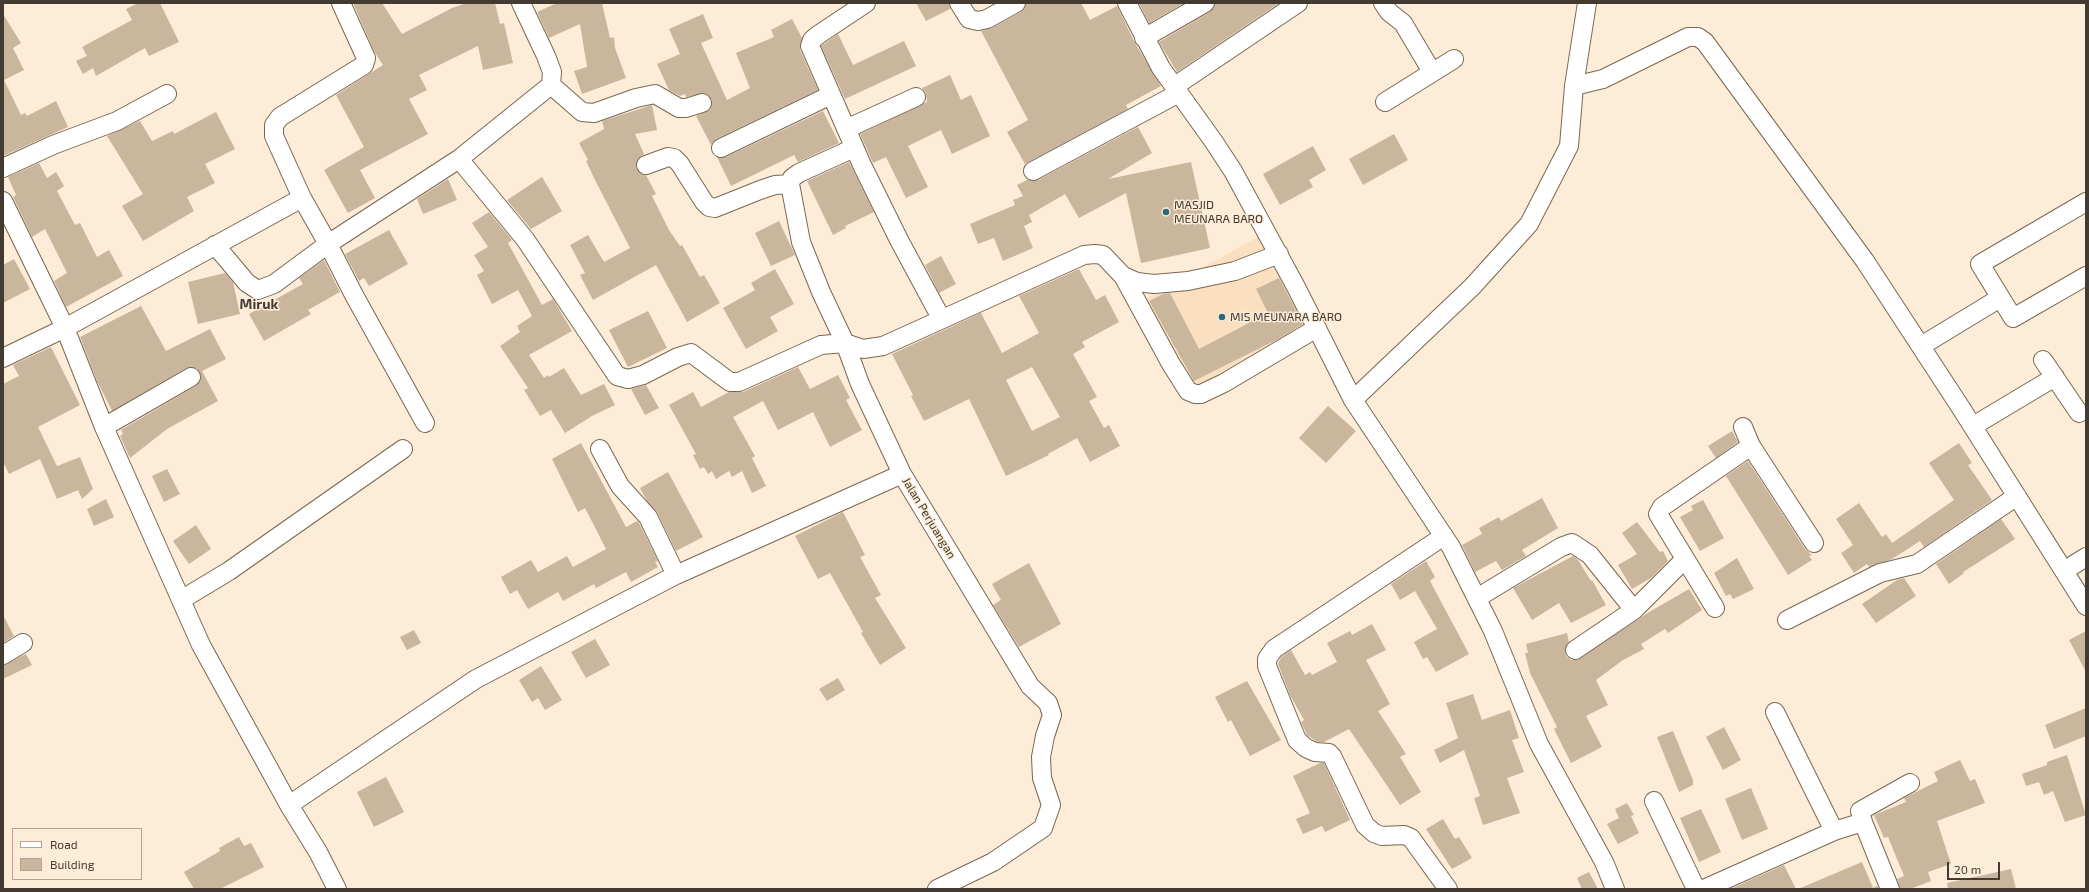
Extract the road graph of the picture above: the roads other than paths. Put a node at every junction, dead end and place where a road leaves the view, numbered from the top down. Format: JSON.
{"nodes":[{"id":1,"x":341,"y":3,"type":"edge"},
{"id":2,"x":521,"y":3,"type":"edge"},
{"id":3,"x":866,"y":3,"type":"edge"},
{"id":4,"x":959,"y":3,"type":"edge"},
{"id":5,"x":1016,"y":3,"type":"edge"},
{"id":6,"x":1127,"y":3,"type":"edge"},
{"id":7,"x":1206,"y":3,"type":"edge"},
{"id":8,"x":1298,"y":3,"type":"edge"},
{"id":9,"x":1587,"y":3,"type":"edge"},
{"id":10,"x":1391,"y":6,"type":"edge"},
{"id":11,"x":1144,"y":38,"type":"junction"},
{"id":12,"x":1454,"y":59,"type":"dead end"},
{"id":13,"x":1432,"y":72,"type":"junction"},
{"id":14,"x":550,"y":85,"type":"junction"},
{"id":15,"x":1574,"y":86,"type":"junction"},
{"id":16,"x":1177,"y":90,"type":"junction"},
{"id":17,"x":167,"y":94,"type":"dead end"},
{"id":18,"x":831,"y":95,"type":"junction"},
{"id":19,"x":916,"y":97,"type":"dead end"},
{"id":20,"x":1385,"y":102,"type":"dead end"},
{"id":21,"x":702,"y":103,"type":"dead end"},
{"id":22,"x":846,"y":128,"type":"junction"},
{"id":23,"x":721,"y":148,"type":"dead end"},
{"id":24,"x":854,"y":148,"type":"junction"},
{"id":25,"x":459,"y":159,"type":"junction"},
{"id":26,"x":646,"y":165,"type":"dead end"},
{"id":27,"x":3,"y":168,"type":"edge"},
{"id":28,"x":1033,"y":171,"type":"dead end"},
{"id":29,"x":790,"y":184,"type":"junction"},
{"id":30,"x":302,"y":198,"type":"junction"},
{"id":31,"x":3,"y":200,"type":"edge"},
{"id":32,"x":2086,"y":202,"type":"edge"},
{"id":33,"x":328,"y":244,"type":"junction"},
{"id":34,"x":215,"y":245,"type":"junction"},
{"id":35,"x":1279,"y":254,"type":"junction"},
{"id":36,"x":1123,"y":276,"type":"junction"},
{"id":37,"x":2086,"y":276,"type":"edge"},
{"id":38,"x":2000,"y":298,"type":"junction"},
{"id":39,"x":941,"y":318,"type":"junction"},
{"id":40,"x":65,"y":328,"type":"junction"},
{"id":41,"x":1317,"y":328,"type":"junction"},
{"id":42,"x":845,"y":343,"type":"junction"},
{"id":43,"x":1921,"y":346,"type":"junction"},
{"id":44,"x":3,"y":358,"type":"edge"},
{"id":45,"x":2043,"y":360,"type":"dead end"},
{"id":46,"x":191,"y":377,"type":"dead end"},
{"id":47,"x":2055,"y":377,"type":"junction"},
{"id":48,"x":1347,"y":389,"type":"junction"},
{"id":49,"x":2078,"y":413,"type":"dead end"},
{"id":50,"x":425,"y":423,"type":"dead end"},
{"id":51,"x":1973,"y":426,"type":"junction"},
{"id":52,"x":104,"y":427,"type":"junction"},
{"id":53,"x":1743,"y":427,"type":"dead end"},
{"id":54,"x":1751,"y":446,"type":"junction"},
{"id":55,"x":403,"y":449,"type":"dead end"},
{"id":56,"x":600,"y":449,"type":"dead end"},
{"id":57,"x":902,"y":474,"type":"junction"},
{"id":58,"x":2017,"y":496,"type":"junction"},
{"id":59,"x":1444,"y":536,"type":"junction"},
{"id":60,"x":1814,"y":543,"type":"dead end"},
{"id":61,"x":2086,"y":557,"type":"edge"},
{"id":62,"x":1685,"y":559,"type":"junction"},
{"id":63,"x":2064,"y":570,"type":"junction"},
{"id":64,"x":676,"y":575,"type":"junction"},
{"id":65,"x":1477,"y":598,"type":"junction"},
{"id":66,"x":181,"y":600,"type":"junction"},
{"id":67,"x":2086,"y":606,"type":"edge"},
{"id":68,"x":1715,"y":608,"type":"dead end"},
{"id":69,"x":1634,"y":610,"type":"junction"},
{"id":70,"x":1787,"y":620,"type":"dead end"},
{"id":71,"x":23,"y":643,"type":"dead end"},
{"id":72,"x":1576,"y":650,"type":"dead end"},
{"id":73,"x":3,"y":655,"type":"edge"},
{"id":74,"x":1775,"y":712,"type":"dead end"},
{"id":75,"x":1910,"y":783,"type":"dead end"},
{"id":76,"x":1654,"y":801,"type":"dead end"},
{"id":77,"x":289,"y":805,"type":"junction"},
{"id":78,"x":1863,"y":822,"type":"junction"},
{"id":79,"x":1834,"y":831,"type":"junction"},
{"id":80,"x":337,"y":889,"type":"edge"},
{"id":81,"x":937,"y":889,"type":"edge"},
{"id":82,"x":1448,"y":889,"type":"edge"},
{"id":83,"x":1615,"y":889,"type":"edge"},
{"id":84,"x":1696,"y":889,"type":"edge"},
{"id":85,"x":1704,"y":889,"type":"edge"},
{"id":86,"x":1890,"y":889,"type":"edge"}],
"edges":[{"from":1,"to":30,"type":"street"},
{"from":2,"to":14,"type":"street"},
{"from":3,"to":18,"type":"street"},
{"from":4,"to":5,"type":"street"},
{"from":6,"to":11,"type":"street"},
{"from":7,"to":11,"type":"street"},
{"from":8,"to":16,"type":"street"},
{"from":9,"to":15,"type":"street"},
{"from":10,"to":13,"type":"street"},
{"from":11,"to":16,"type":"street"},
{"from":12,"to":13,"type":"street"},
{"from":13,"to":20,"type":"street"},
{"from":14,"to":21,"type":"street"},
{"from":14,"to":25,"type":"street"},
{"from":15,"to":43,"type":"street"},
{"from":15,"to":48,"type":"street"},
{"from":16,"to":28,"type":"street"},
{"from":16,"to":35,"type":"street"},
{"from":17,"to":27,"type":"street"},
{"from":18,"to":22,"type":"street"},
{"from":18,"to":23,"type":"street"},
{"from":19,"to":22,"type":"street"},
{"from":22,"to":24,"type":"street"},
{"from":24,"to":29,"type":"street"},
{"from":24,"to":39,"type":"street"},
{"from":25,"to":33,"type":"street"},
{"from":25,"to":42,"type":"street"},
{"from":26,"to":29,"type":"street"},
{"from":29,"to":42,"type":"street","name":"Jalan Perjuangan"},
{"from":30,"to":33,"type":"street"},
{"from":30,"to":34,"type":"street"},
{"from":31,"to":40,"type":"street"},
{"from":32,"to":38,"type":"street"},
{"from":33,"to":34,"type":"street"},
{"from":33,"to":50,"type":"street"},
{"from":34,"to":40,"type":"street"},
{"from":35,"to":36,"type":"street"},
{"from":35,"to":41,"type":"street"},
{"from":36,"to":39,"type":"street"},
{"from":36,"to":41,"type":"street"},
{"from":37,"to":38,"type":"street"},
{"from":38,"to":43,"type":"street"},
{"from":39,"to":42,"type":"street"},
{"from":40,"to":44,"type":"street"},
{"from":40,"to":52,"type":"street"},
{"from":41,"to":48,"type":"street"},
{"from":42,"to":57,"type":"street","name":"Jalan Perjuangan"},
{"from":43,"to":51,"type":"street"},
{"from":45,"to":47,"type":"street"},
{"from":46,"to":52,"type":"street"},
{"from":47,"to":49,"type":"street"},
{"from":47,"to":51,"type":"street"},
{"from":48,"to":59,"type":"street"},
{"from":51,"to":58,"type":"street"},
{"from":52,"to":66,"type":"street"},
{"from":53,"to":54,"type":"street"},
{"from":54,"to":60,"type":"street"},
{"from":54,"to":62,"type":"street"},
{"from":55,"to":66,"type":"street"},
{"from":56,"to":64,"type":"street"},
{"from":57,"to":64,"type":"street"},
{"from":57,"to":81,"type":"street","name":"Jalan Perjuangan"},
{"from":58,"to":63,"type":"street"},
{"from":58,"to":70,"type":"street"},
{"from":59,"to":65,"type":"street"},
{"from":59,"to":82,"type":"street"},
{"from":61,"to":63,"type":"street"},
{"from":62,"to":68,"type":"street"},
{"from":62,"to":69,"type":"street"},
{"from":63,"to":67,"type":"street"},
{"from":64,"to":77,"type":"street"},
{"from":65,"to":69,"type":"street"},
{"from":65,"to":83,"type":"street"},
{"from":66,"to":77,"type":"street"},
{"from":69,"to":72,"type":"street"},
{"from":71,"to":73,"type":"street"},
{"from":74,"to":79,"type":"street"},
{"from":75,"to":78,"type":"street"},
{"from":76,"to":84,"type":"street"},
{"from":77,"to":80,"type":"street"},
{"from":78,"to":79,"type":"street"},
{"from":78,"to":86,"type":"street"},
{"from":79,"to":85,"type":"street"}]}
